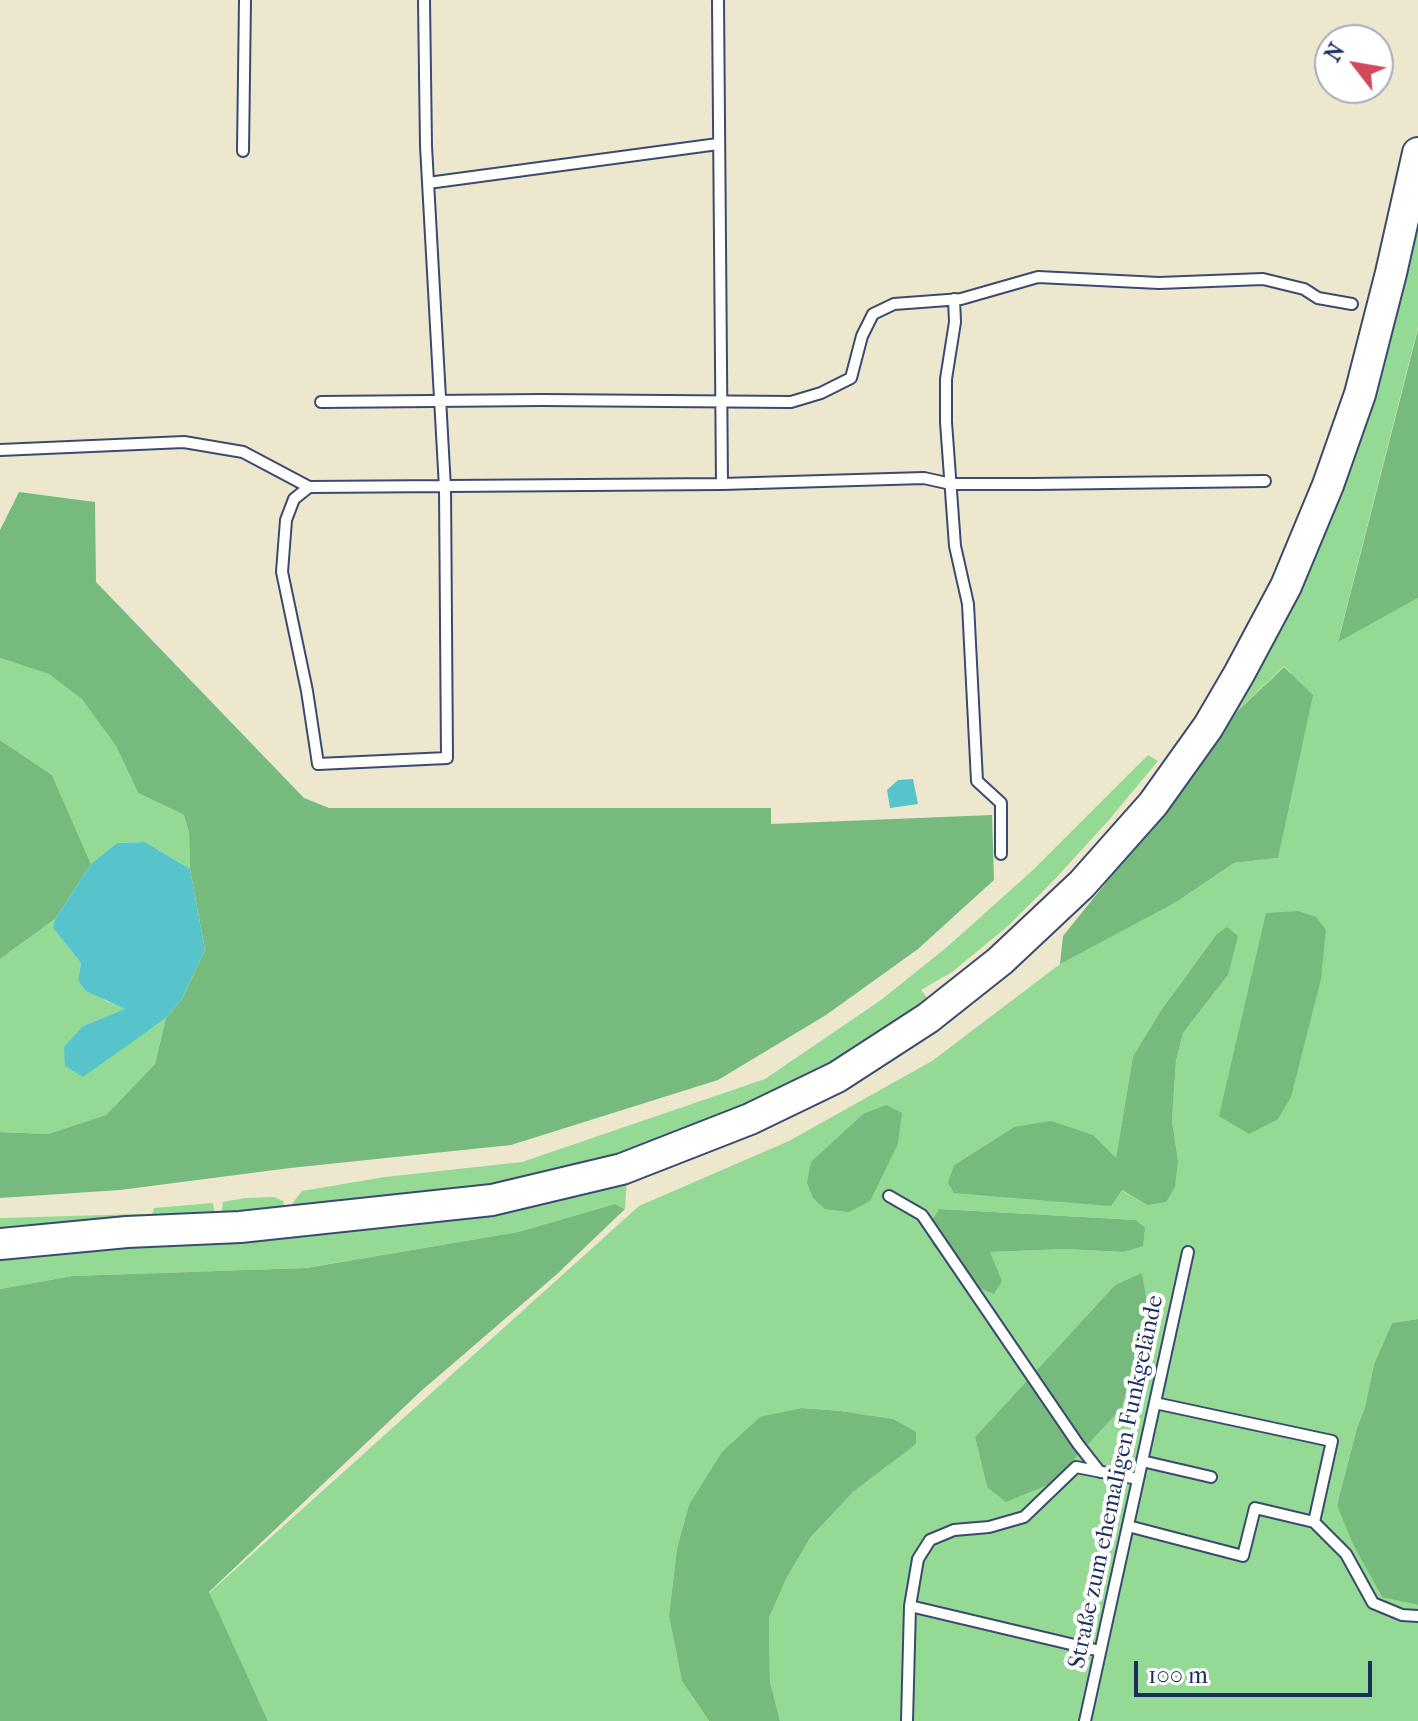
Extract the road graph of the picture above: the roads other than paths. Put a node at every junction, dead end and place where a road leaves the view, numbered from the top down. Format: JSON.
{"nodes":[{"id":1,"x":245,"y":0,"type":"edge"},
{"id":2,"x":424,"y":0,"type":"edge"},
{"id":3,"x":718,"y":0,"type":"edge"},
{"id":4,"x":718,"y":144,"type":"junction"},
{"id":5,"x":243,"y":151,"type":"dead end"},
{"id":6,"x":1418,"y":153,"type":"edge"},
{"id":7,"x":428,"y":183,"type":"junction"},
{"id":8,"x":954,"y":299,"type":"junction"},
{"id":9,"x":1352,"y":304,"type":"dead end"},
{"id":10,"x":722,"y":400,"type":"junction"},
{"id":11,"x":321,"y":402,"type":"dead end"},
{"id":12,"x":441,"y":402,"type":"junction"},
{"id":13,"x":0,"y":450,"type":"edge"},
{"id":14,"x":1265,"y":481,"type":"dead end"},
{"id":15,"x":722,"y":484,"type":"junction"},
{"id":16,"x":951,"y":484,"type":"junction"},
{"id":17,"x":309,"y":487,"type":"junction"},
{"id":18,"x":445,"y":488,"type":"junction"},
{"id":19,"x":1001,"y":854,"type":"dead end"},
{"id":20,"x":889,"y":1196,"type":"dead end"},
{"id":21,"x":0,"y":1244,"type":"edge"},
{"id":22,"x":1188,"y":1252,"type":"dead end"},
{"id":23,"x":1155,"y":1403,"type":"junction"},
{"id":24,"x":1142,"y":1461,"type":"junction"},
{"id":25,"x":1100,"y":1472,"type":"junction"},
{"id":26,"x":1211,"y":1477,"type":"dead end"},
{"id":27,"x":1138,"y":1479,"type":"junction"},
{"id":28,"x":1314,"y":1522,"type":"junction"},
{"id":29,"x":1128,"y":1526,"type":"junction"},
{"id":30,"x":910,"y":1606,"type":"junction"},
{"id":31,"x":1418,"y":1616,"type":"edge"},
{"id":32,"x":1100,"y":1651,"type":"junction"},
{"id":33,"x":907,"y":1721,"type":"edge"},
{"id":34,"x":1085,"y":1721,"type":"edge"}],
"edges":[{"from":1,"to":5,"type":"lane"},
{"from":2,"to":7,"type":"lane"},
{"from":3,"to":4,"type":"lane"},
{"from":4,"to":7,"type":"lane"},
{"from":4,"to":10,"type":"lane"},
{"from":6,"to":21,"type":"main road"},
{"from":7,"to":12,"type":"lane"},
{"from":8,"to":9,"type":"lane"},
{"from":8,"to":10,"type":"lane"},
{"from":8,"to":16,"type":"lane"},
{"from":10,"to":12,"type":"lane"},
{"from":10,"to":15,"type":"lane"},
{"from":11,"to":12,"type":"lane"},
{"from":12,"to":18,"type":"lane"},
{"from":13,"to":17,"type":"lane"},
{"from":14,"to":16,"type":"lane"},
{"from":15,"to":16,"type":"lane"},
{"from":15,"to":18,"type":"lane"},
{"from":16,"to":19,"type":"lane"},
{"from":17,"to":18,"type":"lane"},
{"from":17,"to":18,"type":"lane"},
{"from":20,"to":25,"type":"lane"},
{"from":22,"to":23,"type":"lane","name":"Straße zum ehemaligen Funkgelände"},
{"from":23,"to":24,"type":"lane","name":"Straße zum ehemaligen Funkgelände"},
{"from":23,"to":28,"type":"lane"},
{"from":24,"to":26,"type":"lane"},
{"from":24,"to":27,"type":"lane","name":"Straße zum ehemaligen Funkgelände"},
{"from":25,"to":27,"type":"lane"},
{"from":25,"to":30,"type":"lane"},
{"from":27,"to":29,"type":"lane","name":"Straße zum ehemaligen Funkgelände"},
{"from":28,"to":29,"type":"lane"},
{"from":28,"to":31,"type":"lane"},
{"from":29,"to":32,"type":"lane","name":"Straße zum ehemaligen Funkgelände"},
{"from":30,"to":32,"type":"lane"},
{"from":30,"to":33,"type":"lane"},
{"from":32,"to":34,"type":"lane","name":"Straße zum ehemaligen Funkgelände"}]}
